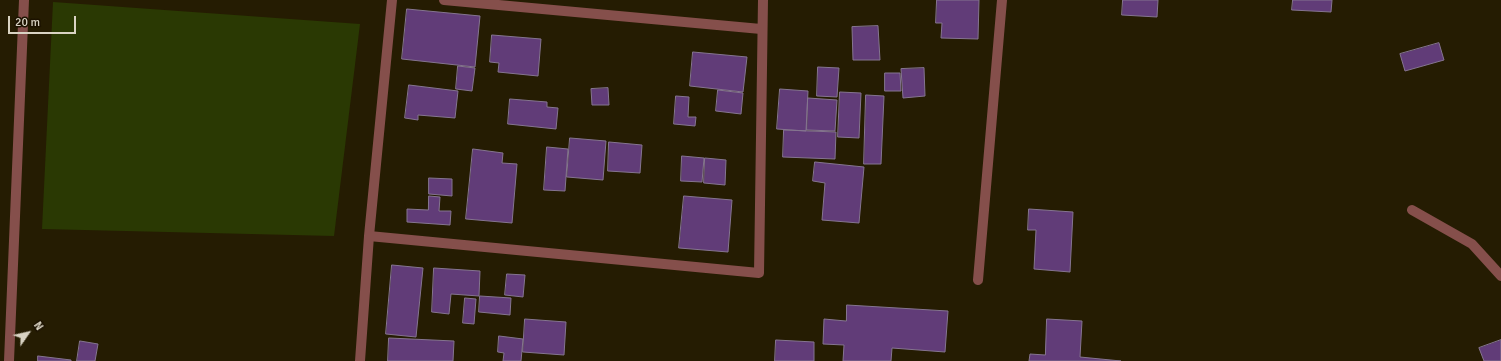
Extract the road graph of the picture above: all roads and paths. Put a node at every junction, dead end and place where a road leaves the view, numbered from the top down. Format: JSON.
{"nodes":[{"id":1,"x":24,"y":0,"type":"edge"},
{"id":2,"x":392,"y":0,"type":"edge"},
{"id":3,"x":444,"y":0,"type":"edge"},
{"id":4,"x":763,"y":0,"type":"edge"},
{"id":5,"x":1002,"y":0,"type":"edge"},
{"id":6,"x":761,"y":29,"type":"junction"},
{"id":7,"x":1412,"y":210,"type":"dead end"},
{"id":8,"x":369,"y":236,"type":"junction"},
{"id":9,"x":1501,"y":276,"type":"edge"},
{"id":10,"x":978,"y":280,"type":"dead end"},
{"id":11,"x":9,"y":361,"type":"edge"},
{"id":12,"x":360,"y":361,"type":"edge"}],
"edges":[{"from":1,"to":11,"type":"street"},
{"from":2,"to":8,"type":"street"},
{"from":3,"to":6,"type":"street"},
{"from":4,"to":6,"type":"street"},
{"from":5,"to":10,"type":"street"},
{"from":6,"to":8,"type":"street"},
{"from":7,"to":9,"type":"street"},
{"from":8,"to":12,"type":"street"}]}
